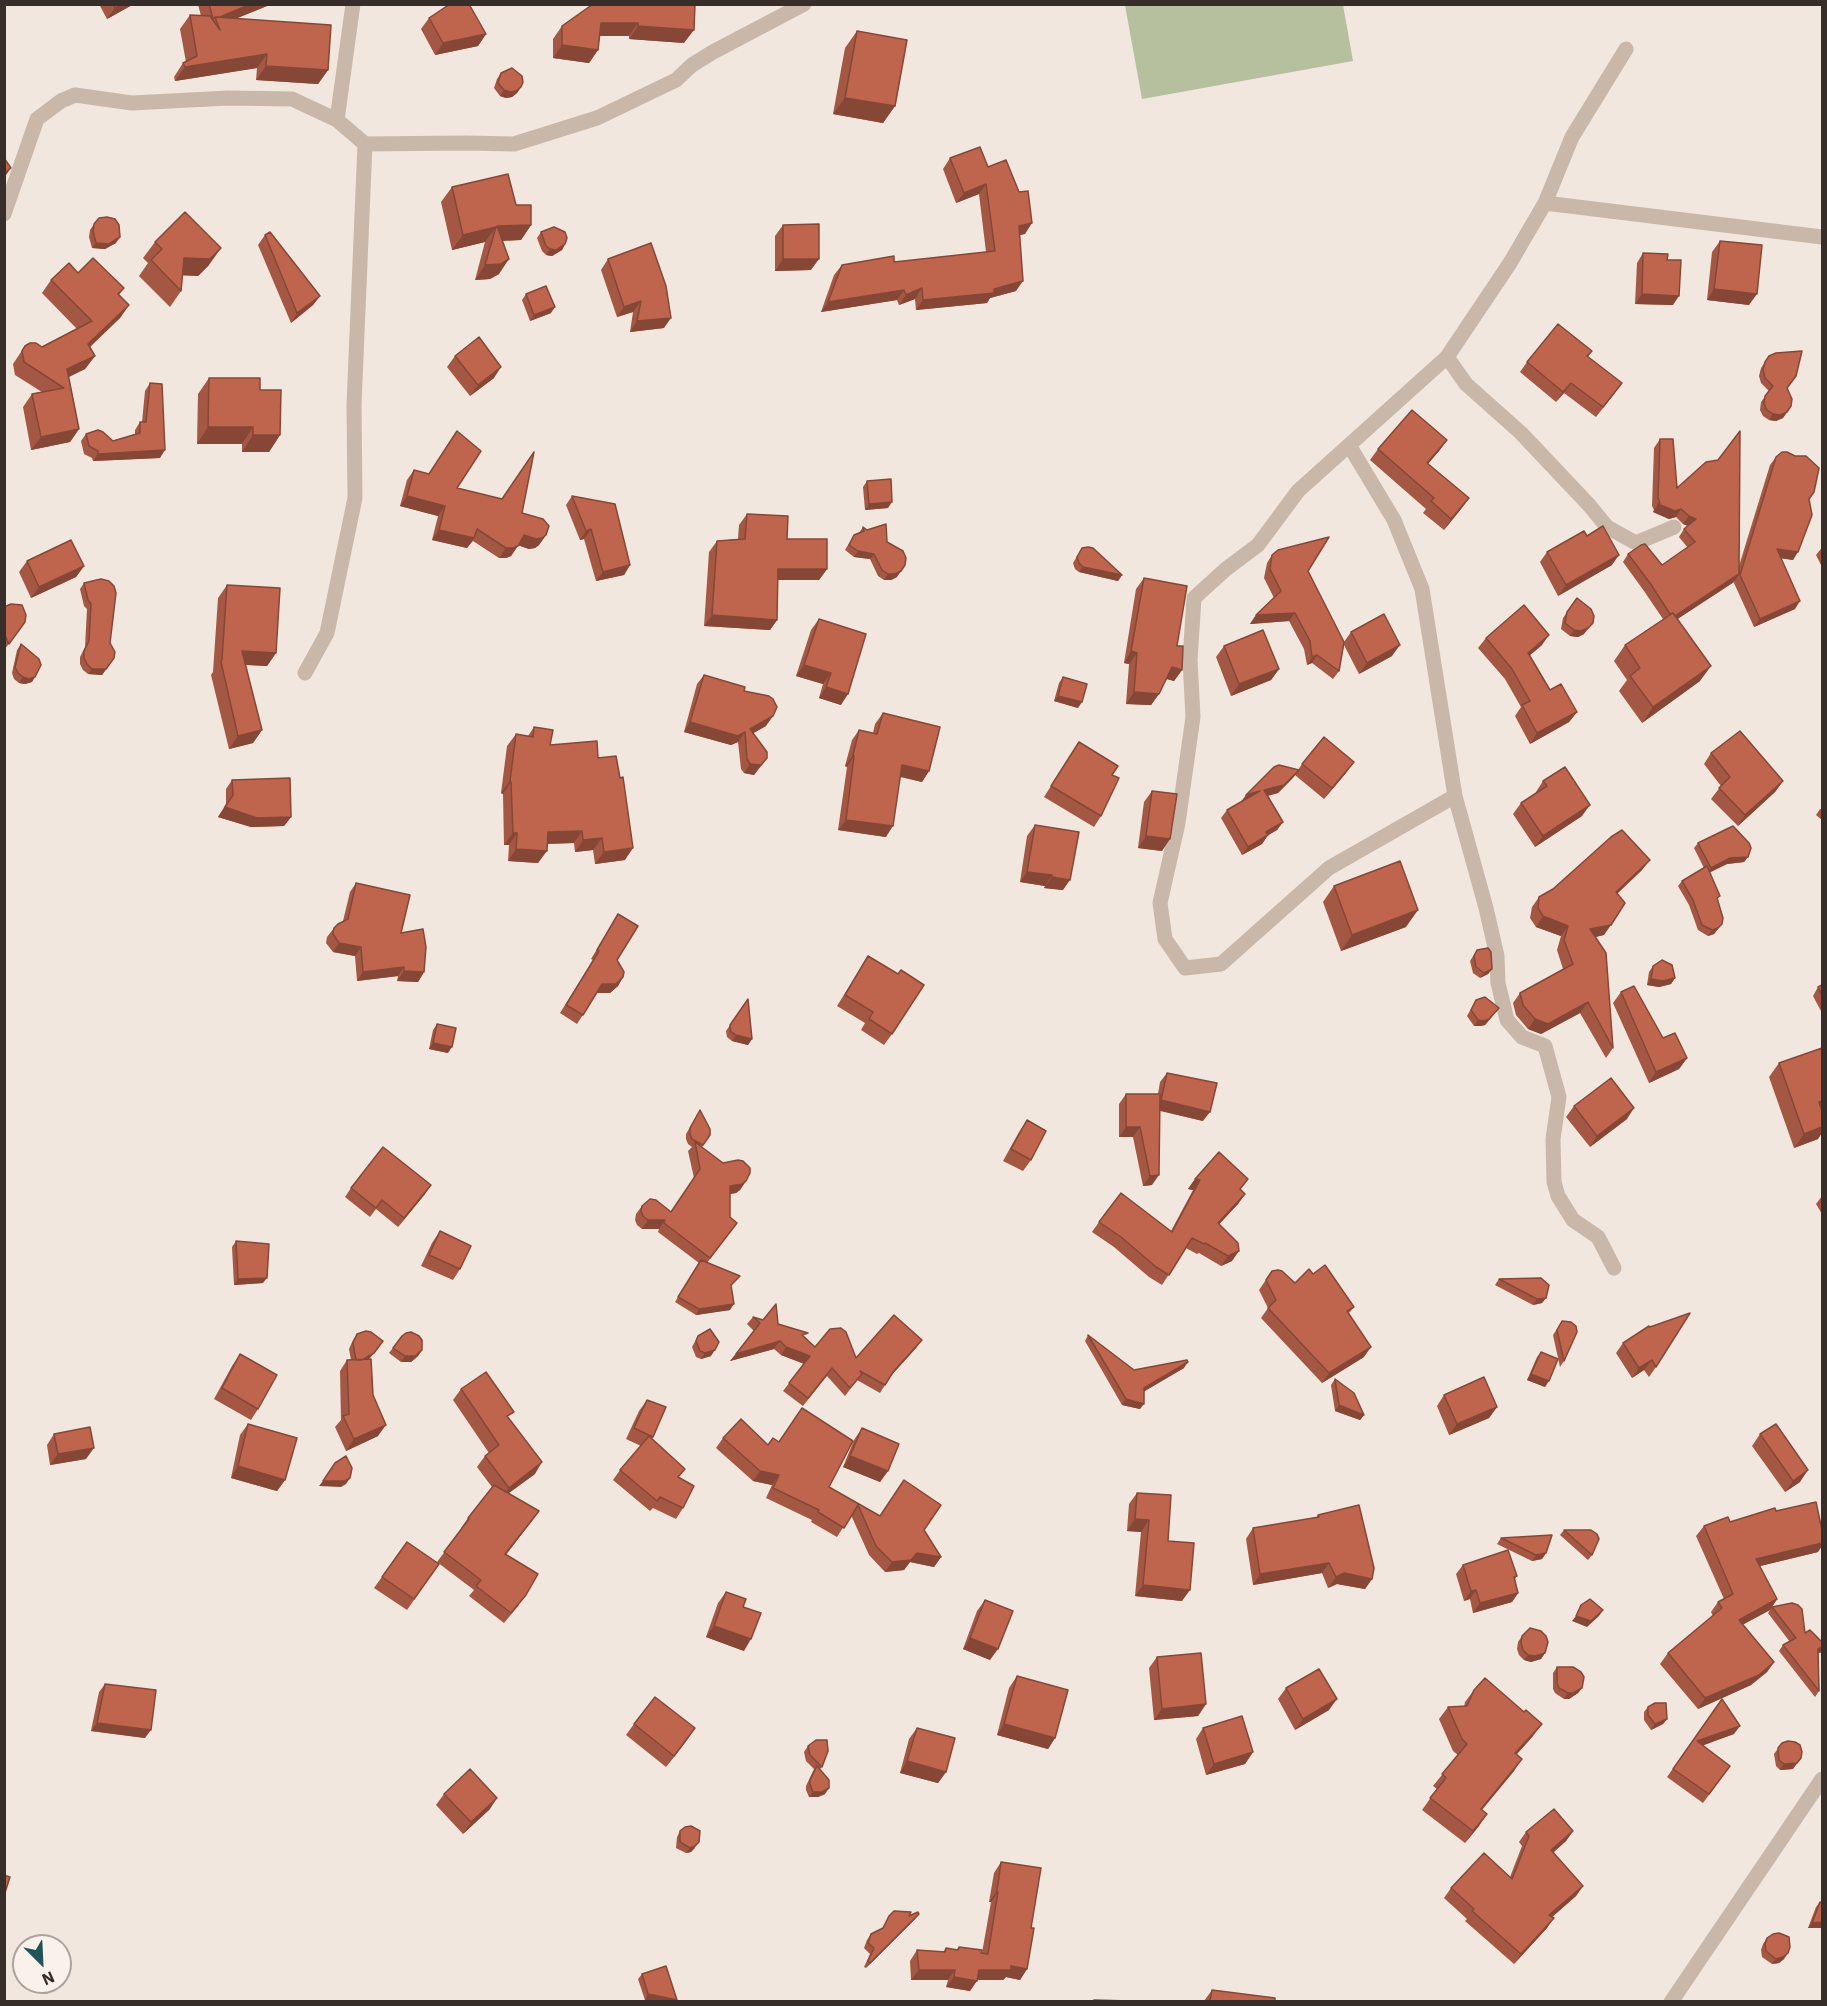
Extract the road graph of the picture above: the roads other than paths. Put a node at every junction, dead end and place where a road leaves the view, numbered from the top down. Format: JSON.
{"nodes":[{"id":1,"x":353,"y":4,"type":"edge"},
{"id":2,"x":804,"y":4,"type":"edge"},
{"id":3,"x":1626,"y":49,"type":"dead end"},
{"id":4,"x":337,"y":120,"type":"junction"},
{"id":5,"x":365,"y":144,"type":"junction"},
{"id":6,"x":1545,"y":203,"type":"junction"},
{"id":7,"x":4,"y":213,"type":"edge"},
{"id":8,"x":1822,"y":237,"type":"edge"},
{"id":9,"x":1447,"y":357,"type":"junction"},
{"id":10,"x":1349,"y":445,"type":"junction"},
{"id":11,"x":1674,"y":527,"type":"dead end"},
{"id":12,"x":305,"y":673,"type":"dead end"},
{"id":13,"x":1455,"y":796,"type":"junction"},
{"id":14,"x":1614,"y":1268,"type":"dead end"},
{"id":15,"x":1822,"y":1779,"type":"edge"},
{"id":16,"x":1671,"y":2001,"type":"edge"}],
"edges":[{"from":1,"to":4,"type":"street"},
{"from":2,"to":5,"type":"street"},
{"from":3,"to":6,"type":"street"},
{"from":4,"to":5,"type":"street"},
{"from":4,"to":7,"type":"street"},
{"from":5,"to":12,"type":"street"},
{"from":6,"to":8,"type":"street"},
{"from":6,"to":9,"type":"street"},
{"from":9,"to":10,"type":"street"},
{"from":9,"to":11,"type":"street"},
{"from":10,"to":13,"type":"street"},
{"from":10,"to":13,"type":"street"},
{"from":13,"to":14,"type":"street"},
{"from":15,"to":16,"type":"street"}]}
